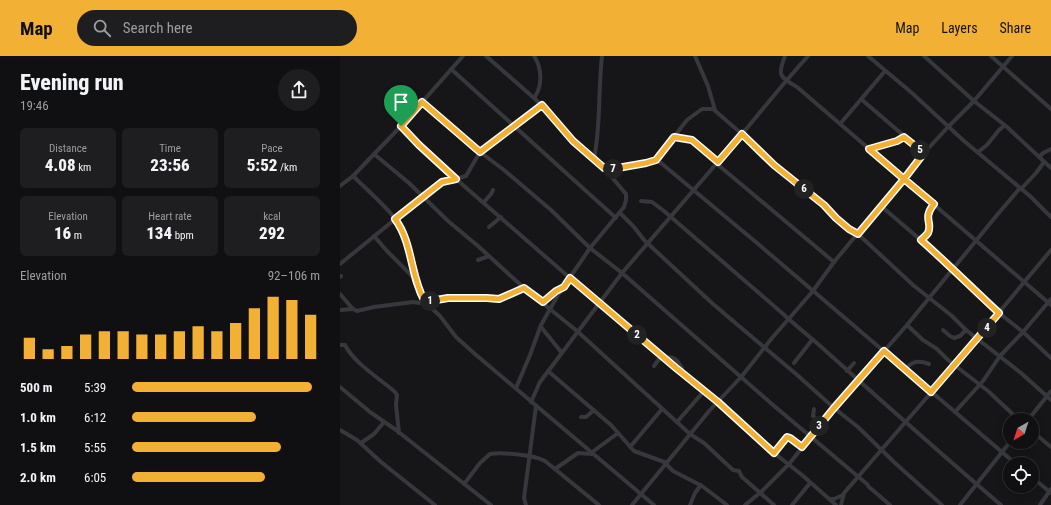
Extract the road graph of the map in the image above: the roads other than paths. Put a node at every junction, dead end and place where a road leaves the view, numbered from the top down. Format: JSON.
{"nodes":[{"id":1,"x":463,"y":56,"type":"edge"},
{"id":2,"x":486,"y":56,"type":"edge"},
{"id":3,"x":532,"y":56,"type":"edge"},
{"id":4,"x":602,"y":56,"type":"edge"},
{"id":5,"x":695,"y":56,"type":"edge"},
{"id":6,"x":785,"y":56,"type":"edge"},
{"id":7,"x":808,"y":56,"type":"edge"},
{"id":8,"x":868,"y":56,"type":"edge"},
{"id":9,"x":924,"y":56,"type":"edge"},
{"id":10,"x":991,"y":56,"type":"edge"},
{"id":11,"x":1012,"y":56,"type":"edge"},
{"id":12,"x":1003,"y":66,"type":"junction"},
{"id":13,"x":451,"y":69,"type":"junction"},
{"id":14,"x":885,"y":71,"type":"junction"},
{"id":15,"x":786,"y":81,"type":"junction"},
{"id":16,"x":534,"y":98,"type":"junction"},
{"id":17,"x":861,"y":99,"type":"junction"},
{"id":18,"x":974,"y":101,"type":"junction"},
{"id":19,"x":422,"y":102,"type":"junction"},
{"id":20,"x":542,"y":105,"type":"junction"},
{"id":21,"x":1051,"y":108,"type":"edge"},
{"id":22,"x":715,"y":110,"type":"junction"},
{"id":23,"x":840,"y":124,"type":"junction"},
{"id":24,"x":401,"y":126,"type":"junction"},
{"id":25,"x":514,"y":126,"type":"junction"},
{"id":26,"x":1004,"y":126,"type":"junction"},
{"id":27,"x":948,"y":127,"type":"junction"},
{"id":28,"x":742,"y":134,"type":"junction"},
{"id":29,"x":674,"y":137,"type":"junction"},
{"id":30,"x":904,"y":137,"type":"junction"},
{"id":31,"x":869,"y":149,"type":"junction"},
{"id":32,"x":1051,"y":149,"type":"edge"},
{"id":33,"x":480,"y":152,"type":"junction"},
{"id":34,"x":978,"y":152,"type":"junction"},
{"id":35,"x":924,"y":153,"type":"junction"},
{"id":36,"x":374,"y":154,"type":"junction"},
{"id":37,"x":1039,"y":157,"type":"junction"},
{"id":38,"x":594,"y":159,"type":"junction"},
{"id":39,"x":656,"y":160,"type":"junction"},
{"id":40,"x":1044,"y":162,"type":"junction"},
{"id":41,"x":718,"y":163,"type":"junction"},
{"id":42,"x":604,"y":168,"type":"junction"},
{"id":43,"x":1051,"y":168,"type":"edge"},
{"id":44,"x":353,"y":176,"type":"junction"},
{"id":45,"x":456,"y":179,"type":"junction"},
{"id":46,"x":904,"y":179,"type":"junction"},
{"id":47,"x":340,"y":186,"type":"edge"},
{"id":48,"x":1020,"y":189,"type":"junction"},
{"id":49,"x":493,"y":190,"type":"dead end"},
{"id":50,"x":693,"y":190,"type":"junction"},
{"id":51,"x":422,"y":196,"type":"junction"},
{"id":52,"x":641,"y":201,"type":"dead end"},
{"id":53,"x":484,"y":202,"type":"junction"},
{"id":54,"x":934,"y":204,"type":"junction"},
{"id":55,"x":881,"y":206,"type":"junction"},
{"id":56,"x":620,"y":213,"type":"junction"},
{"id":57,"x":501,"y":217,"type":"junction"},
{"id":58,"x":671,"y":217,"type":"junction"},
{"id":59,"x":1051,"y":217,"type":"edge"},
{"id":60,"x":616,"y":218,"type":"junction"},
{"id":61,"x":395,"y":219,"type":"junction"},
{"id":62,"x":489,"y":227,"type":"dead end"},
{"id":63,"x":858,"y":234,"type":"junction"},
{"id":64,"x":374,"y":236,"type":"junction"},
{"id":65,"x":921,"y":240,"type":"junction"},
{"id":66,"x":976,"y":241,"type":"junction"},
{"id":67,"x":648,"y":244,"type":"junction"},
{"id":68,"x":590,"y":248,"type":"junction"},
{"id":69,"x":1051,"y":250,"type":"edge"},
{"id":70,"x":489,"y":256,"type":"junction"},
{"id":71,"x":478,"y":260,"type":"dead end"},
{"id":72,"x":834,"y":262,"type":"junction"},
{"id":73,"x":340,"y":264,"type":"edge"},
{"id":74,"x":953,"y":269,"type":"junction"},
{"id":75,"x":622,"y":273,"type":"junction"},
{"id":76,"x":570,"y":278,"type":"junction"},
{"id":77,"x":416,"y":280,"type":"junction"},
{"id":78,"x":1025,"y":282,"type":"junction"},
{"id":79,"x":564,"y":287,"type":"junction"},
{"id":80,"x":524,"y":288,"type":"junction"},
{"id":81,"x":813,"y":291,"type":"junction"},
{"id":82,"x":340,"y":294,"type":"edge"},
{"id":83,"x":929,"y":298,"type":"junction"},
{"id":84,"x":425,"y":302,"type":"junction"},
{"id":85,"x":543,"y":302,"type":"junction"},
{"id":86,"x":1050,"y":302,"type":"edge"},
{"id":87,"x":599,"y":303,"type":"junction"},
{"id":88,"x":353,"y":309,"type":"junction"},
{"id":89,"x":550,"y":309,"type":"junction"},
{"id":90,"x":340,"y":310,"type":"edge"},
{"id":91,"x":999,"y":313,"type":"junction"},
{"id":92,"x":788,"y":320,"type":"junction"},
{"id":93,"x":907,"y":324,"type":"junction"},
{"id":94,"x":541,"y":328,"type":"junction"},
{"id":95,"x":942,"y":330,"type":"dead end"},
{"id":96,"x":966,"y":330,"type":"junction"},
{"id":97,"x":577,"y":331,"type":"junction"},
{"id":98,"x":1023,"y":332,"type":"junction"},
{"id":99,"x":977,"y":339,"type":"junction"},
{"id":100,"x":812,"y":340,"type":"junction"},
{"id":101,"x":340,"y":345,"type":"edge"},
{"id":102,"x":764,"y":347,"type":"junction"},
{"id":103,"x":884,"y":351,"type":"junction"},
{"id":104,"x":562,"y":353,"type":"junction"},
{"id":105,"x":1000,"y":356,"type":"junction"},
{"id":106,"x":664,"y":358,"type":"junction"},
{"id":107,"x":1051,"y":358,"type":"edge"},
{"id":108,"x":794,"y":363,"type":"dead end"},
{"id":109,"x":854,"y":363,"type":"dead end"},
{"id":110,"x":929,"y":364,"type":"dead end"},
{"id":111,"x":955,"y":365,"type":"junction"},
{"id":112,"x":654,"y":366,"type":"dead end"},
{"id":113,"x":905,"y":369,"type":"junction"},
{"id":114,"x":548,"y":371,"type":"junction"},
{"id":115,"x":847,"y":371,"type":"junction"},
{"id":116,"x":681,"y":372,"type":"junction"},
{"id":117,"x":742,"y":376,"type":"junction"},
{"id":118,"x":858,"y":381,"type":"junction"},
{"id":119,"x":980,"y":384,"type":"junction"},
{"id":120,"x":340,"y":387,"type":"edge"},
{"id":121,"x":516,"y":388,"type":"junction"},
{"id":122,"x":1051,"y":391,"type":"edge"},
{"id":123,"x":704,"y":392,"type":"junction"},
{"id":124,"x":931,"y":392,"type":"junction"},
{"id":125,"x":1046,"y":396,"type":"junction"},
{"id":126,"x":1051,"y":400,"type":"edge"},
{"id":127,"x":532,"y":402,"type":"junction"},
{"id":128,"x":718,"y":402,"type":"junction"},
{"id":129,"x":536,"y":406,"type":"junction"},
{"id":130,"x":834,"y":408,"type":"junction"},
{"id":131,"x":662,"y":409,"type":"junction"},
{"id":132,"x":814,"y":409,"type":"dead end"},
{"id":133,"x":594,"y":410,"type":"junction"},
{"id":134,"x":955,"y":412,"type":"junction"},
{"id":135,"x":1011,"y":413,"type":"edge"},
{"id":136,"x":1033,"y":413,"type":"edge"},
{"id":137,"x":581,"y":417,"type":"dead end"},
{"id":138,"x":384,"y":422,"type":"junction"},
{"id":139,"x":677,"y":422,"type":"junction"},
{"id":140,"x":905,"y":422,"type":"junction"},
{"id":141,"x":822,"y":423,"type":"junction"},
{"id":142,"x":340,"y":430,"type":"edge"},
{"id":143,"x":399,"y":433,"type":"junction"},
{"id":144,"x":618,"y":433,"type":"junction"},
{"id":145,"x":690,"y":434,"type":"junction"},
{"id":146,"x":811,"y":436,"type":"junction"},
{"id":147,"x":1039,"y":437,"type":"edge"},
{"id":148,"x":361,"y":443,"type":"junction"},
{"id":149,"x":630,"y":447,"type":"junction"},
{"id":150,"x":802,"y":447,"type":"junction"},
{"id":151,"x":1051,"y":447,"type":"edge"},
{"id":152,"x":1004,"y":449,"type":"edge"},
{"id":153,"x":880,"y":450,"type":"junction"},
{"id":154,"x":1002,"y":452,"type":"junction"},
{"id":155,"x":592,"y":453,"type":"junction"},
{"id":156,"x":774,"y":453,"type":"junction"},
{"id":157,"x":530,"y":456,"type":"junction"},
{"id":158,"x":1008,"y":457,"type":"edge"},
{"id":159,"x":667,"y":463,"type":"junction"},
{"id":160,"x":789,"y":464,"type":"junction"},
{"id":161,"x":555,"y":469,"type":"junction"},
{"id":162,"x":858,"y":476,"type":"junction"},
{"id":163,"x":1039,"y":482,"type":"edge"},
{"id":164,"x":810,"y":483,"type":"junction"},
{"id":165,"x":464,"y":484,"type":"junction"},
{"id":166,"x":976,"y":484,"type":"junction"},
{"id":167,"x":701,"y":485,"type":"junction"},
{"id":168,"x":1050,"y":491,"type":"edge"},
{"id":169,"x":761,"y":492,"type":"junction"},
{"id":170,"x":640,"y":494,"type":"junction"},
{"id":171,"x":843,"y":495,"type":"junction"},
{"id":172,"x":829,"y":499,"type":"junction"},
{"id":173,"x":435,"y":505,"type":"edge"},
{"id":174,"x":491,"y":505,"type":"edge"},
{"id":175,"x":526,"y":505,"type":"edge"},
{"id":176,"x":599,"y":505,"type":"edge"},
{"id":177,"x":632,"y":505,"type":"edge"},
{"id":178,"x":654,"y":505,"type":"edge"},
{"id":179,"x":690,"y":505,"type":"edge"},
{"id":180,"x":727,"y":505,"type":"edge"},
{"id":181,"x":746,"y":505,"type":"edge"},
{"id":182,"x":774,"y":505,"type":"edge"},
{"id":183,"x":792,"y":505,"type":"edge"},
{"id":184,"x":836,"y":505,"type":"edge"},
{"id":185,"x":841,"y":505,"type":"edge"},
{"id":186,"x":890,"y":505,"type":"edge"},
{"id":187,"x":942,"y":505,"type":"edge"},
{"id":188,"x":960,"y":505,"type":"edge"},
{"id":189,"x":1001,"y":505,"type":"edge"},
{"id":190,"x":1040,"y":505,"type":"edge"}],
"edges":[{"from":1,"to":13,"type":"street"},
{"from":2,"to":16,"type":"street"},
{"from":3,"to":16,"type":"street"},
{"from":4,"to":38,"type":"street"},
{"from":5,"to":22,"type":"street"},
{"from":6,"to":15,"type":"street"},
{"from":7,"to":15,"type":"street"},
{"from":8,"to":14,"type":"street"},
{"from":9,"to":18,"type":"street"},
{"from":10,"to":12,"type":"street"},
{"from":11,"to":12,"type":"street"},
{"from":12,"to":18,"type":"street"},
{"from":12,"to":21,"type":"street"},
{"from":13,"to":19,"type":"street"},
{"from":13,"to":25,"type":"street"},
{"from":14,"to":17,"type":"street"},
{"from":14,"to":27,"type":"street"},
{"from":15,"to":23,"type":"street"},
{"from":15,"to":28,"type":"street"},
{"from":16,"to":20,"type":"street"},
{"from":17,"to":23,"type":"street"},
{"from":17,"to":30,"type":"street"},
{"from":18,"to":26,"type":"street"},
{"from":18,"to":27,"type":"street"},
{"from":19,"to":24,"type":"street"},
{"from":19,"to":33,"type":"street"},
{"from":20,"to":25,"type":"street"},
{"from":20,"to":38,"type":"street"},
{"from":22,"to":28,"type":"street"},
{"from":22,"to":29,"type":"street"},
{"from":23,"to":31,"type":"street"},
{"from":24,"to":36,"type":"street"},
{"from":24,"to":45,"type":"street"},
{"from":25,"to":33,"type":"street"},
{"from":25,"to":60,"type":"street"},
{"from":26,"to":34,"type":"street"},
{"from":26,"to":37,"type":"street"},
{"from":27,"to":34,"type":"street"},
{"from":27,"to":35,"type":"street"},
{"from":28,"to":41,"type":"street"},
{"from":28,"to":63,"type":"street"},
{"from":29,"to":39,"type":"street"},
{"from":29,"to":41,"type":"street"},
{"from":30,"to":31,"type":"street"},
{"from":30,"to":35,"type":"street"},
{"from":31,"to":46,"type":"street"},
{"from":32,"to":37,"type":"street"},
{"from":33,"to":45,"type":"street"},
{"from":33,"to":68,"type":"street"},
{"from":34,"to":48,"type":"street"},
{"from":35,"to":46,"type":"street"},
{"from":36,"to":44,"type":"street"},
{"from":36,"to":51,"type":"street"},
{"from":37,"to":40,"type":"street"},
{"from":38,"to":42,"type":"street"},
{"from":39,"to":42,"type":"street"},
{"from":39,"to":50,"type":"street"},
{"from":40,"to":43,"type":"street"},
{"from":40,"to":48,"type":"street"},
{"from":41,"to":50,"type":"street"},
{"from":41,"to":72,"type":"street"},
{"from":42,"to":56,"type":"street"},
{"from":44,"to":47,"type":"street"},
{"from":44,"to":61,"type":"street"},
{"from":45,"to":51,"type":"street"},
{"from":45,"to":53,"type":"street"},
{"from":46,"to":54,"type":"street"},
{"from":46,"to":55,"type":"street"},
{"from":48,"to":59,"type":"street"},
{"from":48,"to":66,"type":"street"},
{"from":49,"to":53,"type":"street"},
{"from":50,"to":58,"type":"street"},
{"from":50,"to":81,"type":"street"},
{"from":51,"to":61,"type":"street"},
{"from":51,"to":70,"type":"street"},
{"from":52,"to":58,"type":"street"},
{"from":53,"to":57,"type":"street"},
{"from":54,"to":65,"type":"street"},
{"from":54,"to":66,"type":"street"},
{"from":55,"to":63,"type":"street"},
{"from":55,"to":65,"type":"street"},
{"from":56,"to":60,"type":"street"},
{"from":56,"to":67,"type":"street"},
{"from":57,"to":62,"type":"street"},
{"from":57,"to":76,"type":"street"},
{"from":58,"to":67,"type":"street"},
{"from":58,"to":92,"type":"street"},
{"from":60,"to":68,"type":"street"},
{"from":61,"to":64,"type":"street"},
{"from":61,"to":77,"type":"street"},
{"from":63,"to":72,"type":"street"},
{"from":63,"to":83,"type":"street"},
{"from":64,"to":73,"type":"street"},
{"from":64,"to":77,"type":"street"},
{"from":65,"to":74,"type":"street"},
{"from":66,"to":74,"type":"street"},
{"from":66,"to":78,"type":"street"},
{"from":67,"to":75,"type":"street"},
{"from":67,"to":102,"type":"street"},
{"from":68,"to":75,"type":"street"},
{"from":68,"to":76,"type":"street"},
{"from":69,"to":78,"type":"street"},
{"from":70,"to":71,"type":"street"},
{"from":70,"to":80,"type":"street"},
{"from":72,"to":81,"type":"street"},
{"from":74,"to":83,"type":"street"},
{"from":74,"to":91,"type":"street"},
{"from":75,"to":87,"type":"street"},
{"from":75,"to":117,"type":"street"},
{"from":76,"to":79,"type":"street"},
{"from":76,"to":87,"type":"street"},
{"from":77,"to":84,"type":"street"},
{"from":78,"to":86,"type":"street"},
{"from":78,"to":91,"type":"street"},
{"from":79,"to":85,"type":"street"},
{"from":79,"to":89,"type":"street"},
{"from":80,"to":84,"type":"street"},
{"from":80,"to":85,"type":"street"},
{"from":81,"to":92,"type":"street"},
{"from":81,"to":103,"type":"street"},
{"from":82,"to":88,"type":"street"},
{"from":83,"to":93,"type":"street"},
{"from":83,"to":96,"type":"street"},
{"from":84,"to":88,"type":"street"},
{"from":84,"to":121,"type":"street"},
{"from":85,"to":89,"type":"street"},
{"from":86,"to":98,"type":"street"},
{"from":87,"to":97,"type":"street"},
{"from":87,"to":106,"type":"street"},
{"from":88,"to":90,"type":"street"},
{"from":89,"to":94,"type":"street"},
{"from":89,"to":97,"type":"street"},
{"from":91,"to":98,"type":"street"},
{"from":91,"to":99,"type":"street"},
{"from":92,"to":100,"type":"street"},
{"from":92,"to":102,"type":"street"},
{"from":93,"to":103,"type":"street"},
{"from":93,"to":111,"type":"street"},
{"from":94,"to":104,"type":"street"},
{"from":94,"to":121,"type":"street"},
{"from":95,"to":96,"type":"street"},
{"from":96,"to":99,"type":"street"},
{"from":97,"to":104,"type":"street"},
{"from":97,"to":131,"type":"street"},
{"from":98,"to":105,"type":"street"},
{"from":98,"to":107,"type":"street"},
{"from":99,"to":105,"type":"street"},
{"from":99,"to":111,"type":"street"},
{"from":100,"to":108,"type":"street"},
{"from":100,"to":115,"type":"street"},
{"from":101,"to":143,"type":"street"},
{"from":102,"to":117,"type":"street"},
{"from":102,"to":130,"type":"street"},
{"from":103,"to":113,"type":"street"},
{"from":103,"to":118,"type":"street"},
{"from":104,"to":114,"type":"street"},
{"from":105,"to":119,"type":"street"},
{"from":105,"to":125,"type":"street"},
{"from":106,"to":112,"type":"street"},
{"from":106,"to":116,"type":"street"},
{"from":106,"to":116,"type":"street"},
{"from":109,"to":115,"type":"street"},
{"from":110,"to":113,"type":"street"},
{"from":111,"to":119,"type":"street"},
{"from":111,"to":124,"type":"street"},
{"from":113,"to":124,"type":"street"},
{"from":114,"to":127,"type":"street"},
{"from":114,"to":133,"type":"street"},
{"from":115,"to":118,"type":"street"},
{"from":116,"to":123,"type":"street"},
{"from":117,"to":128,"type":"street"},
{"from":117,"to":146,"type":"street"},
{"from":118,"to":130,"type":"street"},
{"from":118,"to":140,"type":"street"},
{"from":119,"to":134,"type":"street"},
{"from":119,"to":135,"type":"street"},
{"from":120,"to":138,"type":"street"},
{"from":121,"to":127,"type":"street"},
{"from":122,"to":125,"type":"street"},
{"from":123,"to":128,"type":"street"},
{"from":123,"to":139,"type":"street"},
{"from":124,"to":134,"type":"street"},
{"from":124,"to":140,"type":"street"},
{"from":125,"to":126,"type":"street"},
{"from":125,"to":136,"type":"street"},
{"from":127,"to":129,"type":"street"},
{"from":128,"to":145,"type":"street"},
{"from":128,"to":156,"type":"street"},
{"from":129,"to":155,"type":"street"},
{"from":129,"to":157,"type":"street"},
{"from":130,"to":141,"type":"street"},
{"from":130,"to":153,"type":"street"},
{"from":131,"to":139,"type":"street"},
{"from":131,"to":149,"type":"street"},
{"from":132,"to":141,"type":"street"},
{"from":133,"to":137,"type":"street"},
{"from":133,"to":144,"type":"street"},
{"from":134,"to":154,"type":"street"},
{"from":138,"to":143,"type":"street"},
{"from":138,"to":148,"type":"street"},
{"from":139,"to":145,"type":"street"},
{"from":140,"to":153,"type":"street"},
{"from":140,"to":166,"type":"street"},
{"from":141,"to":146,"type":"street"},
{"from":142,"to":148,"type":"street"},
{"from":143,"to":165,"type":"street"},
{"from":144,"to":149,"type":"street"},
{"from":144,"to":155,"type":"street"},
{"from":145,"to":159,"type":"street"},
{"from":145,"to":169,"type":"street"},
{"from":146,"to":150,"type":"street"},
{"from":146,"to":162,"type":"street"},
{"from":147,"to":151,"type":"street"},
{"from":148,"to":173,"type":"street"},
{"from":149,"to":159,"type":"street"},
{"from":150,"to":156,"type":"street"},
{"from":150,"to":160,"type":"street"},
{"from":152,"to":154,"type":"street"},
{"from":153,"to":162,"type":"street"},
{"from":153,"to":187,"type":"street"},
{"from":154,"to":158,"type":"street"},
{"from":154,"to":166,"type":"street"},
{"from":155,"to":161,"type":"street"},
{"from":155,"to":170,"type":"street"},
{"from":156,"to":160,"type":"street"},
{"from":157,"to":161,"type":"street"},
{"from":157,"to":165,"type":"street"},
{"from":157,"to":175,"type":"street"},
{"from":159,"to":167,"type":"street"},
{"from":159,"to":170,"type":"street"},
{"from":160,"to":164,"type":"street"},
{"from":160,"to":169,"type":"street"},
{"from":161,"to":176,"type":"street"},
{"from":162,"to":171,"type":"street"},
{"from":162,"to":186,"type":"street"},
{"from":163,"to":168,"type":"street"},
{"from":164,"to":172,"type":"street"},
{"from":164,"to":183,"type":"street"},
{"from":165,"to":174,"type":"street"},
{"from":166,"to":188,"type":"street"},
{"from":166,"to":189,"type":"street"},
{"from":167,"to":179,"type":"street"},
{"from":167,"to":180,"type":"street"},
{"from":168,"to":190,"type":"street"},
{"from":169,"to":181,"type":"street"},
{"from":169,"to":182,"type":"street"},
{"from":170,"to":177,"type":"street"},
{"from":170,"to":178,"type":"street"},
{"from":171,"to":172,"type":"street"},
{"from":171,"to":185,"type":"street"},
{"from":172,"to":184,"type":"street"}]}
